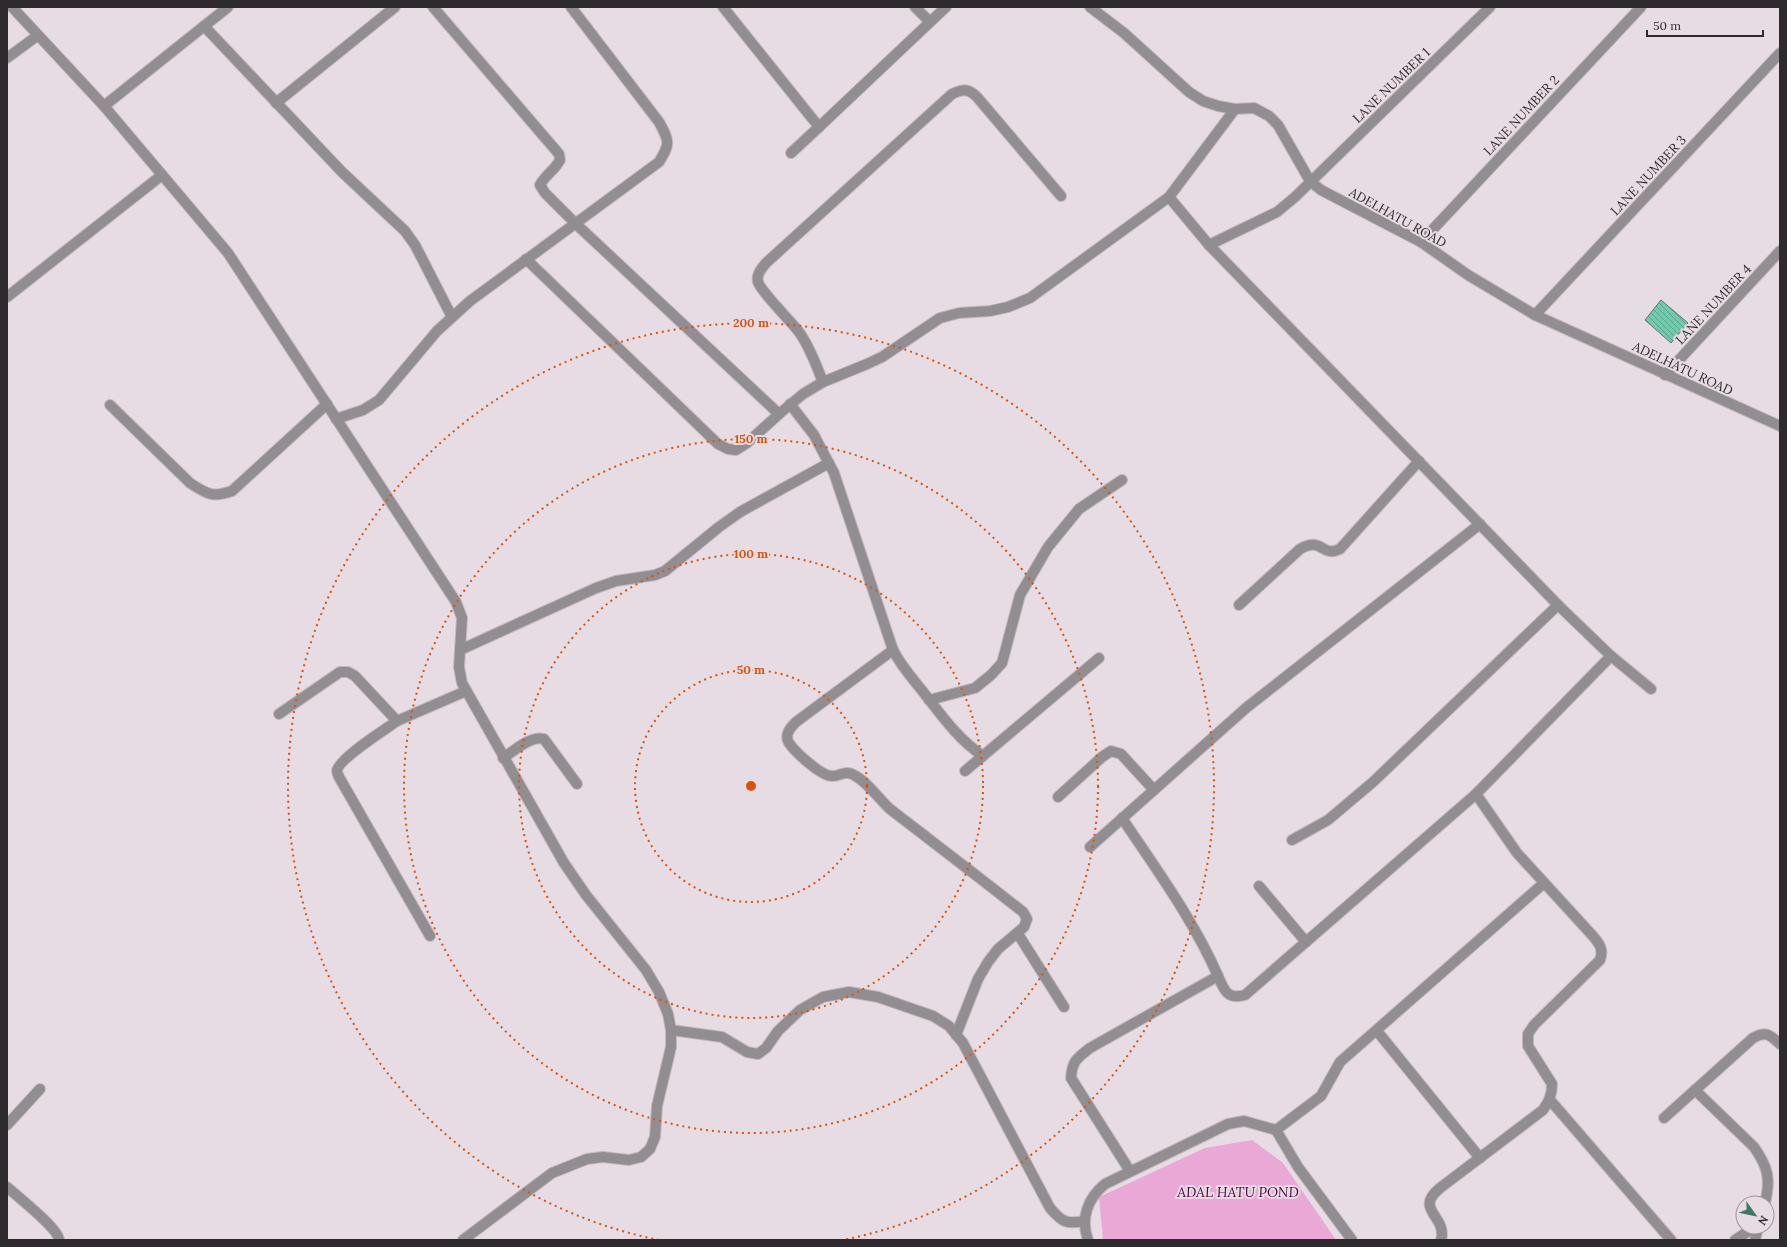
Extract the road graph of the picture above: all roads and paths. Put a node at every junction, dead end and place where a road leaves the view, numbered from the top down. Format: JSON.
{"nodes":[{"id":1,"x":12,"y":7,"type":"edge"},
{"id":2,"x":228,"y":7,"type":"edge"},
{"id":3,"x":396,"y":7,"type":"edge"},
{"id":4,"x":433,"y":7,"type":"edge"},
{"id":5,"x":571,"y":7,"type":"edge"},
{"id":6,"x":723,"y":7,"type":"edge"},
{"id":7,"x":915,"y":7,"type":"edge"},
{"id":8,"x":946,"y":7,"type":"edge"},
{"id":9,"x":1091,"y":7,"type":"edge"},
{"id":10,"x":1490,"y":7,"type":"edge"},
{"id":11,"x":1641,"y":7,"type":"edge"},
{"id":12,"x":930,"y":22,"type":"junction"},
{"id":13,"x":204,"y":26,"type":"junction"},
{"id":14,"x":37,"y":36,"type":"junction"},
{"id":15,"x":1780,"y":53,"type":"edge"},
{"id":16,"x":7,"y":58,"type":"edge"},
{"id":17,"x":276,"y":103,"type":"junction"},
{"id":18,"x":104,"y":106,"type":"junction"},
{"id":19,"x":1235,"y":109,"type":"junction"},
{"id":20,"x":819,"y":127,"type":"junction"},
{"id":21,"x":792,"y":153,"type":"dead end"},
{"id":22,"x":162,"y":175,"type":"junction"},
{"id":23,"x":1310,"y":181,"type":"junction"},
{"id":24,"x":1061,"y":196,"type":"dead end"},
{"id":25,"x":1169,"y":197,"type":"junction"},
{"id":26,"x":576,"y":224,"type":"junction"},
{"id":27,"x":1421,"y":242,"type":"junction"},
{"id":28,"x":1209,"y":246,"type":"junction"},
{"id":29,"x":1780,"y":251,"type":"edge"},
{"id":30,"x":526,"y":259,"type":"junction"},
{"id":31,"x":7,"y":297,"type":"edge"},
{"id":32,"x":1535,"y":315,"type":"junction"},
{"id":33,"x":452,"y":317,"type":"junction"},
{"id":34,"x":1665,"y":375,"type":"junction"},
{"id":35,"x":823,"y":382,"type":"junction"},
{"id":36,"x":110,"y":404,"type":"dead end"},
{"id":37,"x":327,"y":404,"type":"junction"},
{"id":38,"x":790,"y":404,"type":"junction"},
{"id":39,"x":779,"y":414,"type":"junction"},
{"id":40,"x":336,"y":419,"type":"junction"},
{"id":41,"x":1780,"y":426,"type":"edge"},
{"id":42,"x":1419,"y":460,"type":"junction"},
{"id":43,"x":829,"y":463,"type":"junction"},
{"id":44,"x":1122,"y":480,"type":"dead end"},
{"id":45,"x":1480,"y":524,"type":"junction"},
{"id":46,"x":1239,"y":605,"type":"dead end"},
{"id":47,"x":1558,"y":605,"type":"junction"},
{"id":48,"x":460,"y":650,"type":"junction"},
{"id":49,"x":893,"y":650,"type":"junction"},
{"id":50,"x":1612,"y":656,"type":"junction"},
{"id":51,"x":1099,"y":658,"type":"dead end"},
{"id":52,"x":1651,"y":689,"type":"dead end"},
{"id":53,"x":466,"y":691,"type":"junction"},
{"id":54,"x":929,"y":700,"type":"junction"},
{"id":55,"x":279,"y":714,"type":"dead end"},
{"id":56,"x":397,"y":721,"type":"junction"},
{"id":57,"x":983,"y":756,"type":"junction"},
{"id":58,"x":504,"y":758,"type":"junction"},
{"id":59,"x":965,"y":771,"type":"dead end"},
{"id":60,"x":577,"y":784,"type":"dead end"},
{"id":61,"x":1154,"y":790,"type":"junction"},
{"id":62,"x":1476,"y":794,"type":"junction"},
{"id":63,"x":1058,"y":798,"type":"dead end"},
{"id":64,"x":1122,"y":818,"type":"junction"},
{"id":65,"x":1292,"y":840,"type":"dead end"},
{"id":66,"x":1090,"y":847,"type":"dead end"},
{"id":67,"x":1544,"y":883,"type":"junction"},
{"id":68,"x":1259,"y":886,"type":"dead end"},
{"id":69,"x":1018,"y":934,"type":"junction"},
{"id":70,"x":430,"y":936,"type":"dead end"},
{"id":71,"x":1306,"y":942,"type":"junction"},
{"id":72,"x":1218,"y":976,"type":"junction"},
{"id":73,"x":1064,"y":1006,"type":"dead end"},
{"id":74,"x":672,"y":1030,"type":"junction"},
{"id":75,"x":1378,"y":1031,"type":"junction"},
{"id":76,"x":956,"y":1035,"type":"junction"},
{"id":77,"x":1780,"y":1044,"type":"edge"},
{"id":78,"x":40,"y":1089,"type":"dead end"},
{"id":79,"x":1695,"y":1090,"type":"junction"},
{"id":80,"x":1550,"y":1100,"type":"junction"},
{"id":81,"x":1664,"y":1118,"type":"dead end"},
{"id":82,"x":7,"y":1125,"type":"edge"},
{"id":83,"x":1276,"y":1130,"type":"junction"},
{"id":84,"x":1480,"y":1158,"type":"junction"},
{"id":85,"x":1130,"y":1171,"type":"junction"},
{"id":86,"x":7,"y":1187,"type":"edge"},
{"id":87,"x":1767,"y":1195,"type":"edge"},
{"id":88,"x":1085,"y":1221,"type":"junction"},
{"id":89,"x":59,"y":1240,"type":"edge"},
{"id":90,"x":463,"y":1240,"type":"edge"},
{"id":91,"x":1088,"y":1240,"type":"edge"},
{"id":92,"x":1352,"y":1240,"type":"edge"},
{"id":93,"x":1441,"y":1240,"type":"edge"},
{"id":94,"x":1671,"y":1240,"type":"edge"}],
"edges":[{"from":1,"to":14,"type":"street"},
{"from":2,"to":13,"type":"street"},
{"from":3,"to":17,"type":"street"},
{"from":4,"to":26,"type":"street"},
{"from":5,"to":26,"type":"street"},
{"from":6,"to":20,"type":"street"},
{"from":7,"to":12,"type":"street"},
{"from":8,"to":12,"type":"street"},
{"from":9,"to":19,"type":"street","name":"ADELHATU ROAD"},
{"from":10,"to":23,"type":"street","name":"LANE NUMBER 1"},
{"from":11,"to":27,"type":"street","name":"LANE NUMBER 2"},
{"from":12,"to":20,"type":"street"},
{"from":13,"to":17,"type":"street"},
{"from":13,"to":18,"type":"street"},
{"from":14,"to":16,"type":"street"},
{"from":14,"to":18,"type":"street"},
{"from":15,"to":32,"type":"street","name":"LANE NUMBER 3"},
{"from":17,"to":33,"type":"street"},
{"from":18,"to":22,"type":"street"},
{"from":19,"to":23,"type":"street","name":"ADELHATU ROAD"},
{"from":19,"to":25,"type":"street"},
{"from":20,"to":21,"type":"street"},
{"from":22,"to":31,"type":"street"},
{"from":22,"to":37,"type":"street"},
{"from":23,"to":27,"type":"street","name":"ADELHATU ROAD"},
{"from":23,"to":28,"type":"street","name":"LANE NUMBER 1"},
{"from":24,"to":35,"type":"street"},
{"from":25,"to":28,"type":"street"},
{"from":25,"to":35,"type":"street"},
{"from":26,"to":30,"type":"street"},
{"from":26,"to":39,"type":"street"},
{"from":27,"to":32,"type":"street","name":"ADELHATU ROAD"},
{"from":28,"to":42,"type":"street"},
{"from":29,"to":34,"type":"street","name":"LANE NUMBER 4"},
{"from":30,"to":33,"type":"street"},
{"from":30,"to":39,"type":"street"},
{"from":32,"to":34,"type":"street","name":"ADELHATU ROAD"},
{"from":33,"to":40,"type":"street"},
{"from":34,"to":41,"type":"street","name":"ADELHATU ROAD"},
{"from":35,"to":38,"type":"street"},
{"from":36,"to":37,"type":"street"},
{"from":37,"to":40,"type":"street"},
{"from":38,"to":39,"type":"street"},
{"from":38,"to":43,"type":"street"},
{"from":40,"to":48,"type":"street"},
{"from":42,"to":45,"type":"street"},
{"from":42,"to":46,"type":"street"},
{"from":43,"to":48,"type":"street"},
{"from":43,"to":49,"type":"street"},
{"from":44,"to":54,"type":"street"},
{"from":45,"to":47,"type":"street"},
{"from":45,"to":61,"type":"street"},
{"from":47,"to":50,"type":"street"},
{"from":47,"to":65,"type":"street"},
{"from":48,"to":53,"type":"street"},
{"from":49,"to":54,"type":"street"},
{"from":49,"to":69,"type":"street"},
{"from":50,"to":52,"type":"street"},
{"from":50,"to":62,"type":"street"},
{"from":51,"to":57,"type":"street"},
{"from":53,"to":56,"type":"street"},
{"from":53,"to":58,"type":"street"},
{"from":54,"to":57,"type":"street"},
{"from":55,"to":56,"type":"street"},
{"from":56,"to":70,"type":"street"},
{"from":57,"to":59,"type":"street"},
{"from":58,"to":60,"type":"street"},
{"from":58,"to":74,"type":"street"},
{"from":61,"to":63,"type":"street"},
{"from":61,"to":64,"type":"street"},
{"from":62,"to":67,"type":"street"},
{"from":62,"to":71,"type":"street"},
{"from":64,"to":66,"type":"street"},
{"from":64,"to":72,"type":"street"},
{"from":67,"to":75,"type":"street"},
{"from":67,"to":80,"type":"street"},
{"from":68,"to":71,"type":"street"},
{"from":69,"to":73,"type":"street"},
{"from":69,"to":76,"type":"street"},
{"from":71,"to":72,"type":"street"},
{"from":72,"to":85,"type":"street"},
{"from":74,"to":76,"type":"street"},
{"from":74,"to":90,"type":"street"},
{"from":75,"to":83,"type":"street"},
{"from":75,"to":84,"type":"street"},
{"from":76,"to":88,"type":"street"},
{"from":77,"to":79,"type":"street"},
{"from":78,"to":82,"type":"street"},
{"from":79,"to":81,"type":"street"},
{"from":79,"to":87,"type":"street"},
{"from":80,"to":84,"type":"street"},
{"from":80,"to":94,"type":"street"},
{"from":83,"to":85,"type":"street"},
{"from":83,"to":92,"type":"street"},
{"from":84,"to":93,"type":"street"},
{"from":85,"to":88,"type":"street"},
{"from":86,"to":89,"type":"street"},
{"from":88,"to":91,"type":"street"}]}
